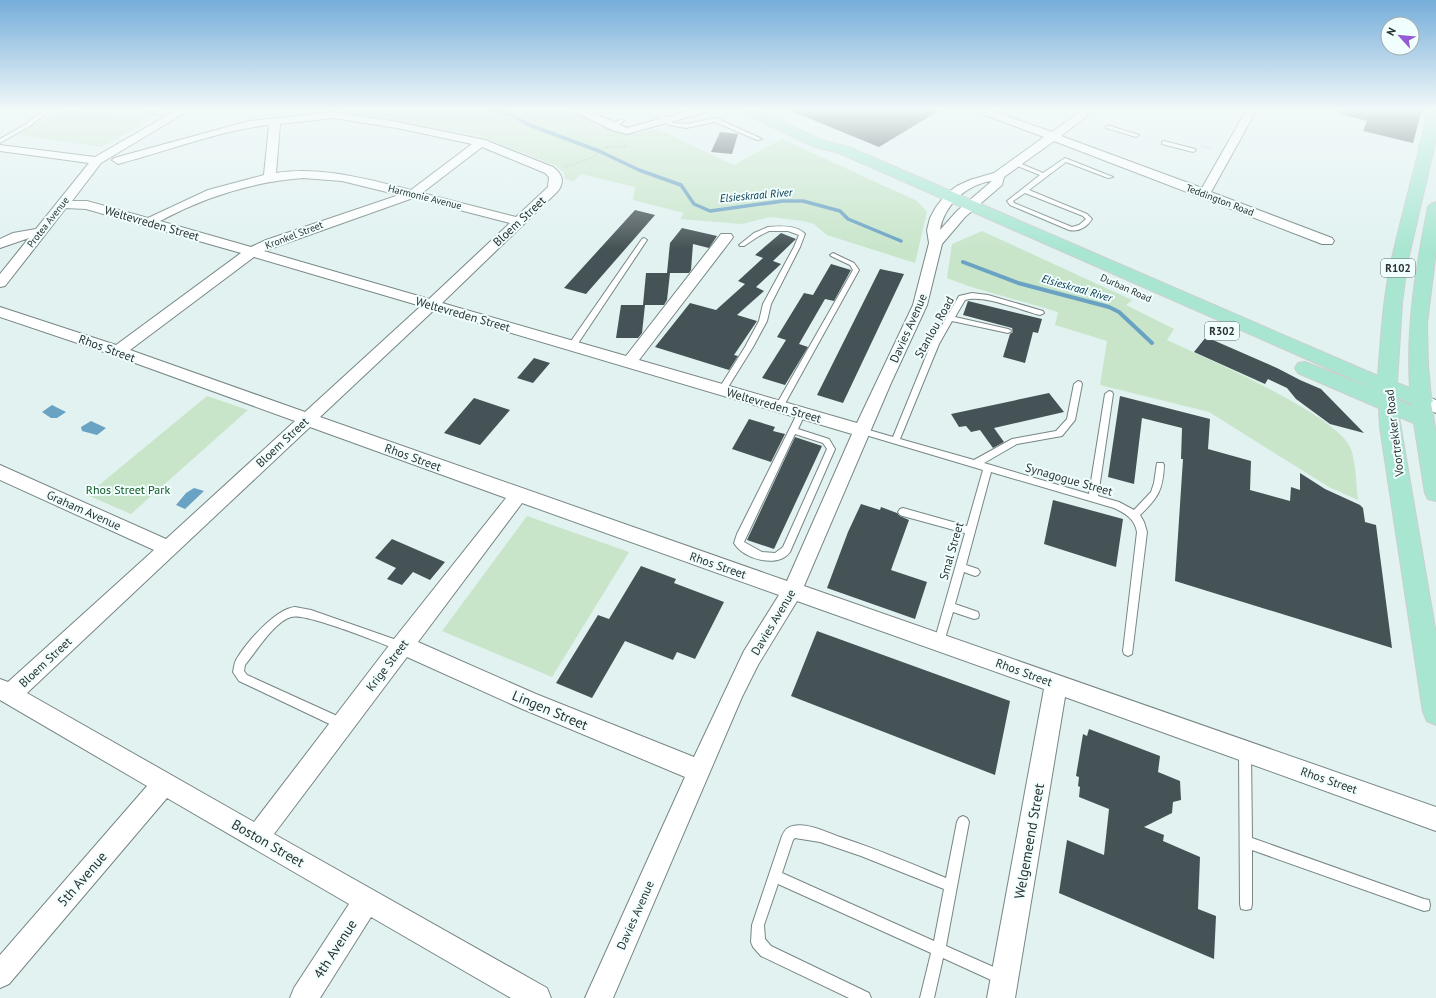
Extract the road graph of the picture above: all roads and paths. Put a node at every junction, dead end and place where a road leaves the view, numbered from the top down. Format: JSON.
{"nodes":[{"id":1,"x":57,"y":156,"type":"edge"},
{"id":2,"x":105,"y":156,"type":"edge"},
{"id":3,"x":133,"y":156,"type":"edge"},
{"id":4,"x":272,"y":156,"type":"edge"},
{"id":5,"x":463,"y":156,"type":"edge"},
{"id":6,"x":514,"y":156,"type":"edge"},
{"id":7,"x":595,"y":156,"type":"edge"},
{"id":8,"x":837,"y":156,"type":"edge"},
{"id":9,"x":1028,"y":156,"type":"edge"},
{"id":10,"x":1103,"y":156,"type":"edge"},
{"id":11,"x":1227,"y":156,"type":"edge"},
{"id":12,"x":1426,"y":156,"type":"edge"},
{"id":13,"x":118,"y":160,"type":"dead end"},
{"id":14,"x":97,"y":161,"type":"junction"},
{"id":15,"x":1016,"y":164,"type":"junction"},
{"id":16,"x":559,"y":170,"type":"dead end"},
{"id":17,"x":1044,"y":175,"type":"junction"},
{"id":18,"x":998,"y":176,"type":"junction"},
{"id":19,"x":1110,"y":177,"type":"dead end"},
{"id":20,"x":270,"y":178,"type":"junction"},
{"id":21,"x":1024,"y":190,"type":"junction"},
{"id":22,"x":413,"y":194,"type":"junction"},
{"id":23,"x":1204,"y":194,"type":"junction"},
{"id":24,"x":946,"y":201,"type":"junction"},
{"id":25,"x":63,"y":204,"type":"junction"},
{"id":26,"x":1436,"y":207,"type":"edge"},
{"id":27,"x":966,"y":210,"type":"junction"},
{"id":28,"x":518,"y":221,"type":"junction"},
{"id":29,"x":149,"y":222,"type":"junction"},
{"id":30,"x":41,"y":232,"type":"junction"},
{"id":31,"x":726,"y":237,"type":"dead end"},
{"id":32,"x":644,"y":240,"type":"dead end"},
{"id":33,"x":1327,"y":241,"type":"dead end"},
{"id":34,"x":936,"y":243,"type":"junction"},
{"id":35,"x":0,"y":244,"type":"edge"},
{"id":36,"x":742,"y":245,"type":"dead end"},
{"id":37,"x":252,"y":252,"type":"junction"},
{"id":38,"x":833,"y":255,"type":"dead end"},
{"id":39,"x":0,"y":283,"type":"edge"},
{"id":40,"x":432,"y":304,"type":"junction"},
{"id":41,"x":0,"y":312,"type":"edge"},
{"id":42,"x":1040,"y":313,"type":"dead end"},
{"id":43,"x":951,"y":318,"type":"junction"},
{"id":44,"x":1008,"y":331,"type":"dead end"},
{"id":45,"x":572,"y":346,"type":"junction"},
{"id":46,"x":118,"y":351,"type":"junction"},
{"id":47,"x":629,"y":363,"type":"junction"},
{"id":48,"x":1078,"y":384,"type":"dead end"},
{"id":49,"x":722,"y":390,"type":"junction"},
{"id":50,"x":1109,"y":394,"type":"dead end"},
{"id":51,"x":1387,"y":396,"type":"junction"},
{"id":52,"x":779,"y":407,"type":"junction"},
{"id":53,"x":1430,"y":413,"type":"edge"},
{"id":54,"x":801,"y":414,"type":"junction"},
{"id":55,"x":308,"y":419,"type":"junction"},
{"id":56,"x":793,"y":430,"type":"junction"},
{"id":57,"x":862,"y":431,"type":"junction"},
{"id":58,"x":895,"y":441,"type":"junction"},
{"id":59,"x":975,"y":464,"type":"junction"},
{"id":60,"x":1160,"y":465,"type":"dead end"},
{"id":61,"x":988,"y":468,"type":"junction"},
{"id":62,"x":0,"y":472,"type":"edge"},
{"id":63,"x":1435,"y":486,"type":"edge"},
{"id":64,"x":518,"y":494,"type":"junction"},
{"id":65,"x":1093,"y":499,"type":"junction"},
{"id":66,"x":903,"y":512,"type":"dead end"},
{"id":67,"x":1134,"y":514,"type":"junction"},
{"id":68,"x":970,"y":531,"type":"junction"},
{"id":69,"x":168,"y":548,"type":"junction"},
{"id":70,"x":960,"y":567,"type":"junction"},
{"id":71,"x":975,"y":572,"type":"dead end"},
{"id":72,"x":792,"y":591,"type":"junction"},
{"id":73,"x":949,"y":606,"type":"junction"},
{"id":74,"x":974,"y":615,"type":"dead end"},
{"id":75,"x":940,"y":642,"type":"junction"},
{"id":76,"x":401,"y":646,"type":"junction"},
{"id":77,"x":1128,"y":651,"type":"dead end"},
{"id":78,"x":1056,"y":684,"type":"junction"},
{"id":79,"x":5,"y":692,"type":"edge"},
{"id":80,"x":1436,"y":712,"type":"edge"},
{"id":81,"x":343,"y":725,"type":"junction"},
{"id":82,"x":1246,"y":750,"type":"junction"},
{"id":83,"x":699,"y":771,"type":"junction"},
{"id":84,"x":164,"y":784,"type":"junction"},
{"id":85,"x":1436,"y":818,"type":"edge"},
{"id":86,"x":964,"y":822,"type":"dead end"},
{"id":87,"x":257,"y":837,"type":"junction"},
{"id":88,"x":1246,"y":842,"type":"junction"},
{"id":89,"x":775,"y":876,"type":"junction"},
{"id":90,"x":951,"y":886,"type":"junction"},
{"id":91,"x":367,"y":900,"type":"junction"},
{"id":92,"x":1246,"y":904,"type":"dead end"},
{"id":93,"x":1424,"y":905,"type":"dead end"},
{"id":94,"x":939,"y":950,"type":"junction"},
{"id":95,"x":0,"y":975,"type":"edge"},
{"id":96,"x":1003,"y":988,"type":"edge"},
{"id":97,"x":304,"y":998,"type":"edge"},
{"id":98,"x":537,"y":998,"type":"edge"},
{"id":99,"x":599,"y":998,"type":"edge"},
{"id":100,"x":864,"y":998,"type":"edge"},
{"id":101,"x":927,"y":998,"type":"edge"}],
"edges":[{"from":1,"to":14,"type":"street"},
{"from":2,"to":14,"type":"street","name":"Protea Avenue"},
{"from":3,"to":13,"type":"street"},
{"from":4,"to":20,"type":"street"},
{"from":5,"to":22,"type":"street","name":"Kronkel Street"},
{"from":6,"to":28,"type":"street","name":"Bloem Street"},
{"from":7,"to":16,"type":"path"},
{"from":8,"to":24,"type":"main road","name":"Durban Road","number":"R302"},
{"from":9,"to":15,"type":"street"},
{"from":10,"to":23,"type":"street","name":"Teddington Road"},
{"from":11,"to":23,"type":"street"},
{"from":12,"to":51,"type":"main road","name":"Voortrekker Road","number":"R102"},
{"from":14,"to":25,"type":"street","name":"Protea Avenue"},
{"from":15,"to":17,"type":"lane"},
{"from":15,"to":18,"type":"street"},
{"from":17,"to":19,"type":"lane"},
{"from":17,"to":21,"type":"lane"},
{"from":18,"to":24,"type":"street"},
{"from":18,"to":27,"type":"street","name":"Davies Avenue"},
{"from":20,"to":22,"type":"street","name":"Harmonie Avenue"},
{"from":20,"to":29,"type":"street","name":"Harmonie Avenue"},
{"from":21,"to":21,"type":"lane"},
{"from":22,"to":28,"type":"street","name":"Harmonie Avenue"},
{"from":22,"to":37,"type":"street","name":"Kronkel Street"},
{"from":23,"to":33,"type":"street","name":"Teddington Road"},
{"from":24,"to":27,"type":"main road","name":"Durban Road","number":"R302"},
{"from":24,"to":34,"type":"street","name":"Davies Avenue"},
{"from":25,"to":29,"type":"street","name":"Weltevreden Street"},
{"from":25,"to":30,"type":"street","name":"Protea Avenue"},
{"from":26,"to":53,"type":"main road","number":"R102"},
{"from":27,"to":34,"type":"street","name":"Davies Avenue"},
{"from":27,"to":51,"type":"main road","name":"Durban Road","number":"R302"},
{"from":28,"to":40,"type":"street","name":"Bloem Street"},
{"from":29,"to":37,"type":"street","name":"Weltevreden Street"},
{"from":30,"to":35,"type":"street"},
{"from":30,"to":39,"type":"street","name":"Protea Avenue"},
{"from":31,"to":47,"type":"street"},
{"from":32,"to":45,"type":"lane"},
{"from":34,"to":57,"type":"street","name":"Davies Avenue"},
{"from":36,"to":49,"type":"lane"},
{"from":37,"to":40,"type":"street","name":"Weltevreden Street"},
{"from":37,"to":46,"type":"street","name":"Kronkel Street"},
{"from":38,"to":52,"type":"lane"},
{"from":40,"to":45,"type":"street","name":"Weltevreden Street"},
{"from":40,"to":55,"type":"street","name":"Bloem Street"},
{"from":41,"to":46,"type":"street","name":"Rhos Street"},
{"from":42,"to":43,"type":"lane","name":"Stanlou Road"},
{"from":43,"to":44,"type":"lane"},
{"from":43,"to":58,"type":"lane","name":"Stanlou Road"},
{"from":45,"to":47,"type":"street","name":"Weltevreden Street"},
{"from":46,"to":55,"type":"street","name":"Rhos Street"},
{"from":47,"to":49,"type":"street","name":"Weltevreden Street"},
{"from":48,"to":59,"type":"lane"},
{"from":49,"to":52,"type":"street","name":"Weltevreden Street"},
{"from":50,"to":65,"type":"lane"},
{"from":51,"to":53,"type":"main road","name":"Durban Road","number":"R302"},
{"from":51,"to":80,"type":"main road","name":"Voortrekker Road","number":"R102"},
{"from":52,"to":54,"type":"street","name":"Weltevreden Street"},
{"from":53,"to":63,"type":"main road","number":"R102"},
{"from":54,"to":56,"type":"lane"},
{"from":54,"to":57,"type":"street","name":"Weltevreden Street"},
{"from":55,"to":64,"type":"street","name":"Rhos Street"},
{"from":55,"to":69,"type":"street","name":"Bloem Street"},
{"from":56,"to":56,"type":"lane"},
{"from":57,"to":58,"type":"lane","name":"Synagogue Street"},
{"from":57,"to":72,"type":"street","name":"Davies Avenue"},
{"from":58,"to":59,"type":"lane","name":"Synagogue Street"},
{"from":59,"to":61,"type":"lane","name":"Synagogue Street"},
{"from":60,"to":67,"type":"lane"},
{"from":61,"to":65,"type":"lane","name":"Synagogue Street"},
{"from":61,"to":68,"type":"lane","name":"Smal Street"},
{"from":62,"to":69,"type":"street","name":"Graham Avenue"},
{"from":64,"to":72,"type":"street","name":"Rhos Street"},
{"from":64,"to":76,"type":"street","name":"Krige Street"},
{"from":65,"to":67,"type":"lane","name":"Synagogue Street"},
{"from":66,"to":68,"type":"lane"},
{"from":67,"to":77,"type":"lane"},
{"from":68,"to":70,"type":"lane","name":"Smal Street"},
{"from":69,"to":79,"type":"street","name":"Bloem Street"},
{"from":70,"to":71,"type":"lane"},
{"from":70,"to":73,"type":"lane","name":"Smal Street"},
{"from":72,"to":75,"type":"street","name":"Rhos Street"},
{"from":72,"to":83,"type":"street","name":"Davies Avenue"},
{"from":73,"to":74,"type":"lane"},
{"from":73,"to":75,"type":"lane","name":"Smal Street"},
{"from":75,"to":78,"type":"street","name":"Rhos Street"},
{"from":76,"to":81,"type":"street","name":"Krige Street"},
{"from":76,"to":81,"type":"lane"},
{"from":76,"to":83,"type":"street","name":"Lingen Street"},
{"from":78,"to":82,"type":"street","name":"Rhos Street"},
{"from":78,"to":96,"type":"street","name":"Welgemeend Street"},
{"from":79,"to":84,"type":"street","name":"Boston Street"},
{"from":81,"to":87,"type":"street","name":"Krige Street"},
{"from":82,"to":85,"type":"street","name":"Rhos Street"},
{"from":82,"to":88,"type":"lane"},
{"from":83,"to":99,"type":"street","name":"Davies Avenue"},
{"from":84,"to":87,"type":"street","name":"Boston Street"},
{"from":84,"to":95,"type":"street","name":"5th Avenue"},
{"from":86,"to":90,"type":"lane"},
{"from":87,"to":91,"type":"street","name":"Boston Street"},
{"from":88,"to":92,"type":"lane"},
{"from":88,"to":93,"type":"lane"},
{"from":89,"to":90,"type":"lane"},
{"from":89,"to":94,"type":"lane"},
{"from":89,"to":100,"type":"lane"},
{"from":90,"to":94,"type":"lane"},
{"from":91,"to":97,"type":"street","name":"4th Avenue"},
{"from":91,"to":98,"type":"street","name":"Boston Street"},
{"from":94,"to":96,"type":"lane"},
{"from":94,"to":101,"type":"lane"}]}
